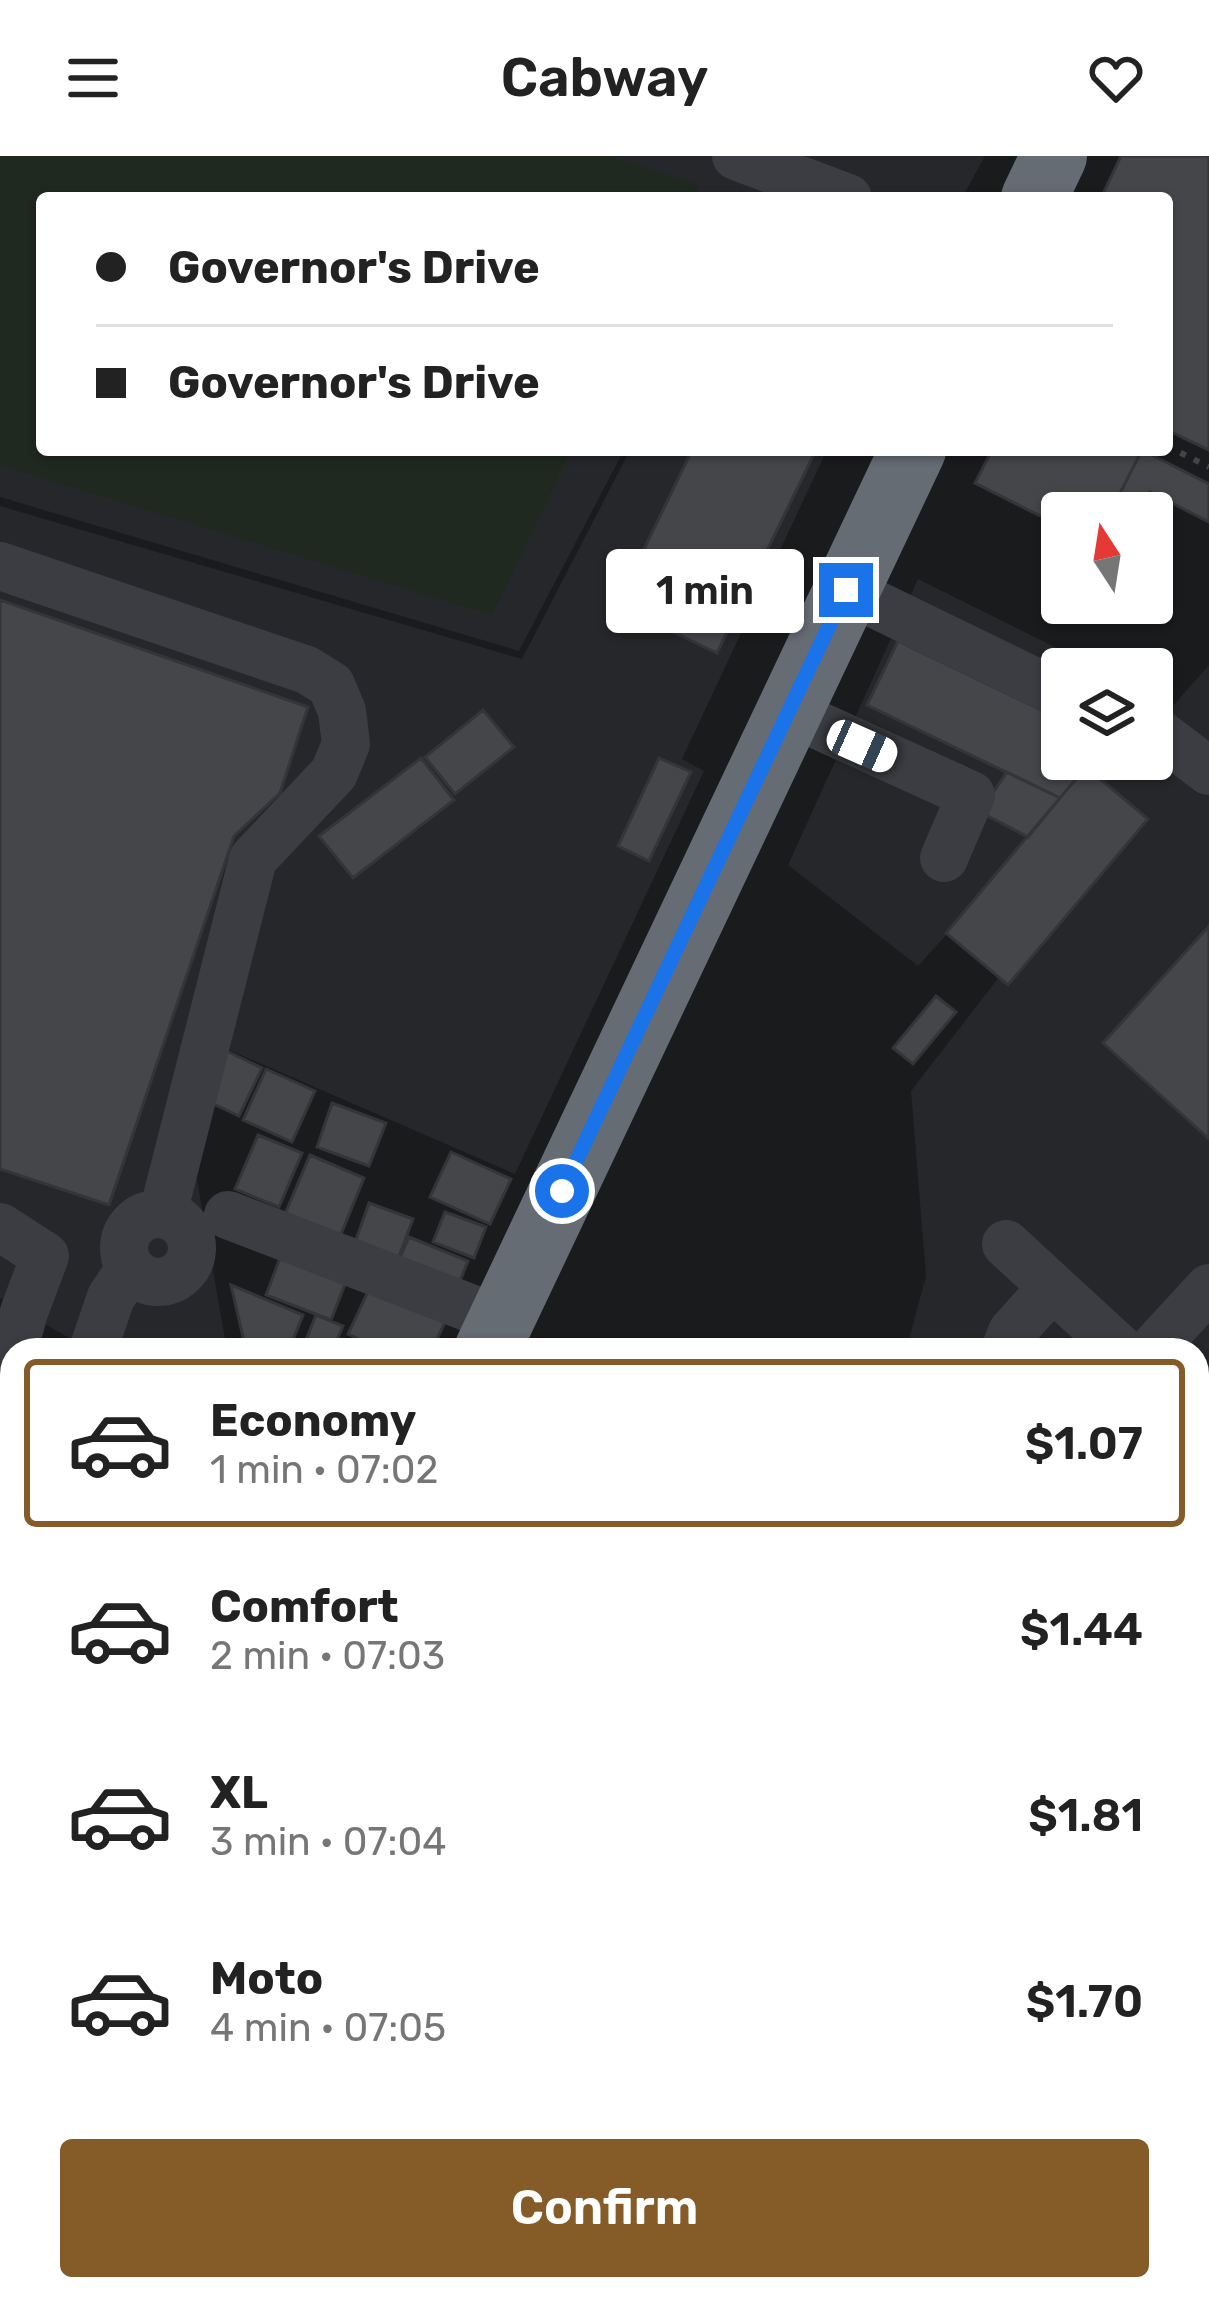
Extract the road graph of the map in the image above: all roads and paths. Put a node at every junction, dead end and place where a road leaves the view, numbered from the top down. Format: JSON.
{"nodes":[{"id":1,"x":736,"y":156,"type":"edge"},
{"id":2,"x":1054,"y":156,"type":"edge"},
{"id":3,"x":832,"y":192,"type":"edge"},
{"id":4,"x":1037,"y":192,"type":"edge"},
{"id":5,"x":1173,"y":449,"type":"edge"},
{"id":6,"x":911,"y":456,"type":"edge"},
{"id":7,"x":1209,"y":467,"type":"edge"},
{"id":8,"x":0,"y":566,"type":"edge"},
{"id":9,"x":851,"y":580,"type":"junction"},
{"id":10,"x":1041,"y":657,"type":"edge"},
{"id":11,"x":1041,"y":684,"type":"edge"},
{"id":12,"x":789,"y":712,"type":"junction"},
{"id":13,"x":1173,"y":743,"type":"edge"},
{"id":14,"x":1209,"y":770,"type":"edge"},
{"id":15,"x":944,"y":858,"type":"dead end"},
{"id":16,"x":228,"y":1216,"type":"dead end"},
{"id":17,"x":0,"y":1227,"type":"edge"},
{"id":18,"x":1006,"y":1244,"type":"dead end"},
{"id":19,"x":1052,"y":1287,"type":"junction"},
{"id":20,"x":1209,"y":1288,"type":"edge"},
{"id":21,"x":494,"y":1335,"type":"edge"},
{"id":22,"x":18,"y":1338,"type":"edge"},
{"id":23,"x":97,"y":1338,"type":"edge"},
{"id":24,"x":1010,"y":1338,"type":"edge"},
{"id":25,"x":1108,"y":1338,"type":"edge"},
{"id":26,"x":1162,"y":1338,"type":"edge"}],
"edges":[{"from":1,"to":3,"type":"street"},
{"from":2,"to":4,"type":"highway"},
{"from":5,"to":7,"type":"path"},
{"from":6,"to":9,"type":"highway"},
{"from":8,"to":23,"type":"street"},
{"from":9,"to":10,"type":"street"},
{"from":9,"to":11,"type":"street"},
{"from":9,"to":12,"type":"highway"},
{"from":12,"to":15,"type":"street"},
{"from":12,"to":21,"type":"highway"},
{"from":13,"to":14,"type":"street"},
{"from":16,"to":21,"type":"street"},
{"from":17,"to":22,"type":"street"},
{"from":18,"to":19,"type":"street"},
{"from":19,"to":24,"type":"street"},
{"from":19,"to":25,"type":"street"},
{"from":20,"to":26,"type":"street"}]}
